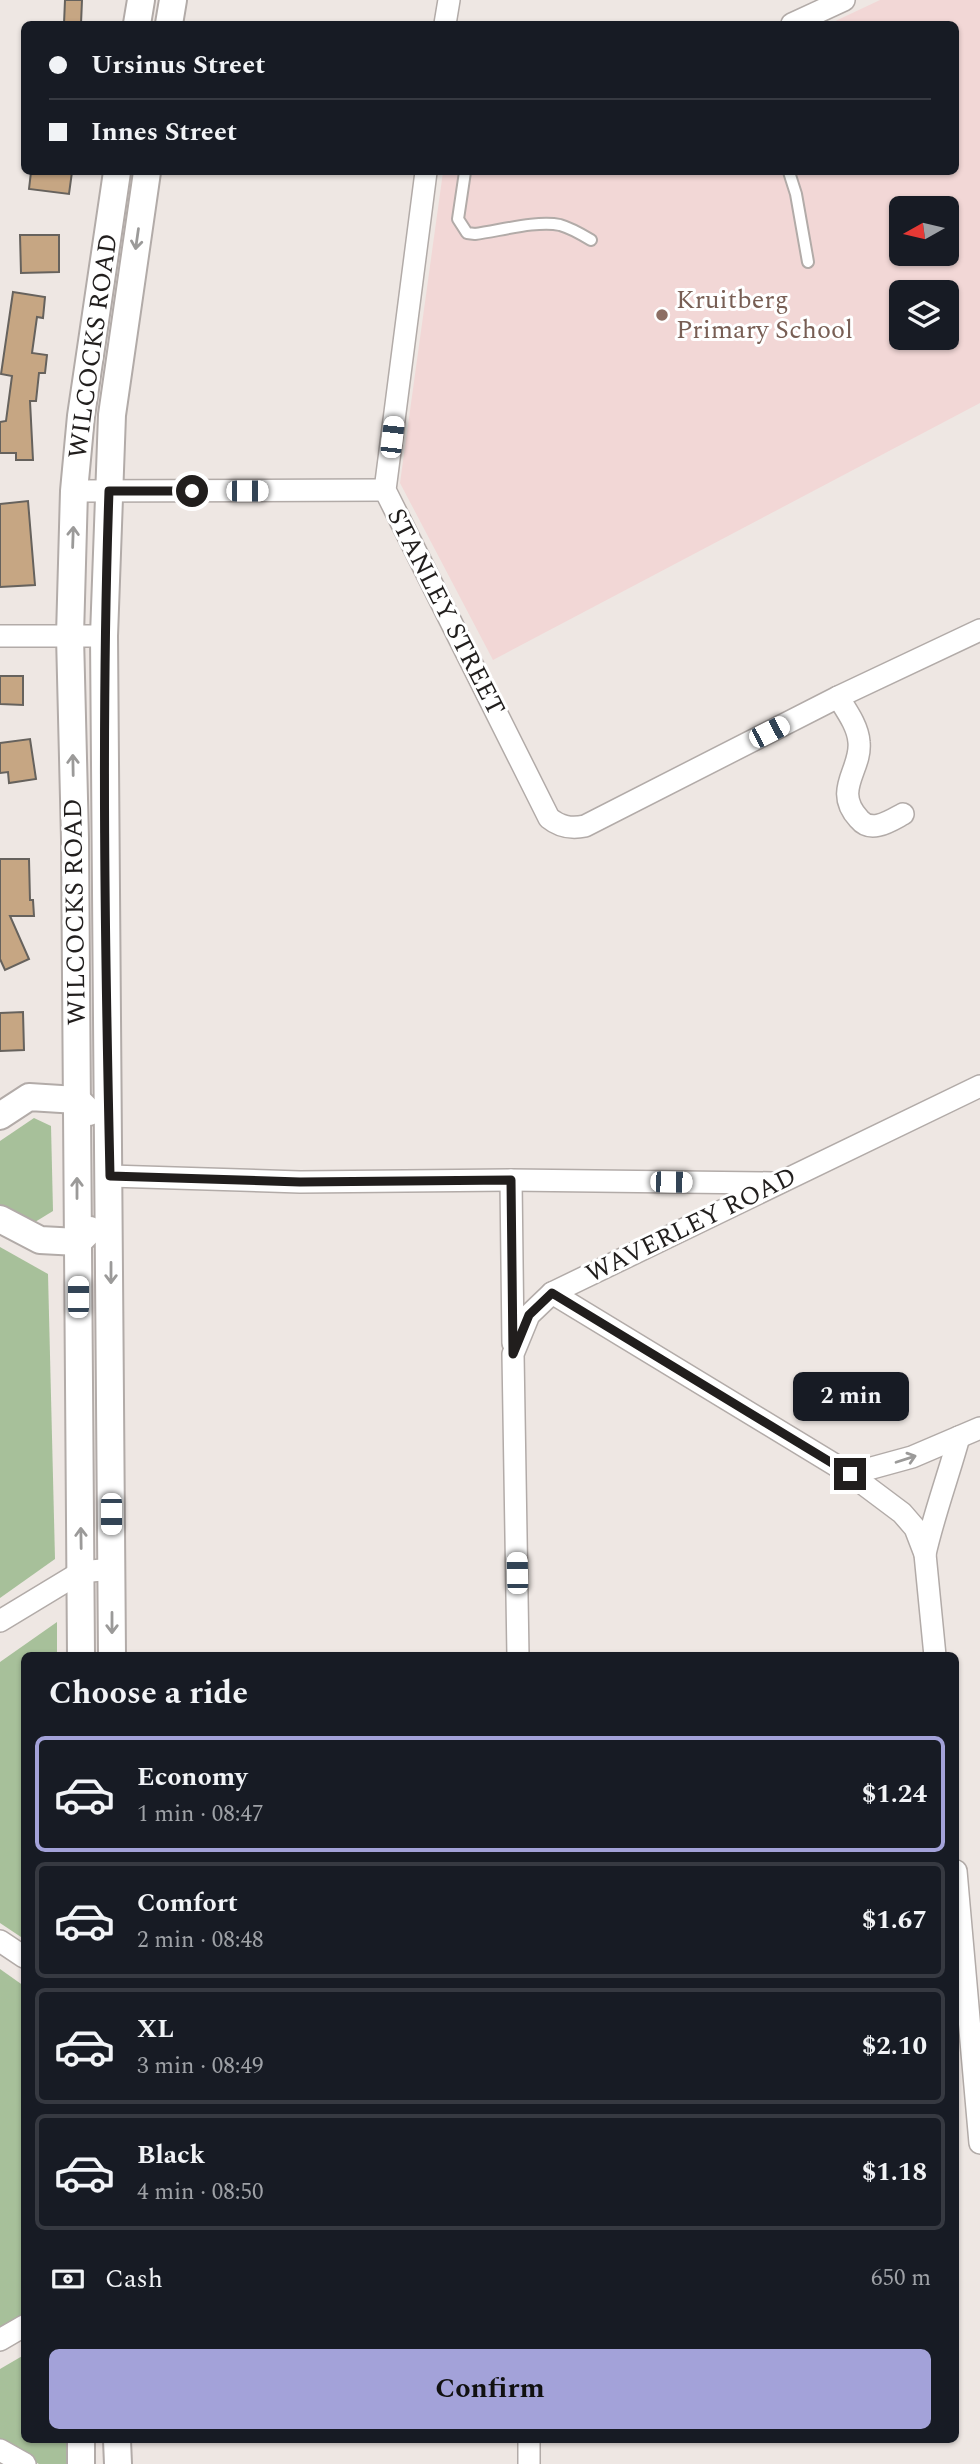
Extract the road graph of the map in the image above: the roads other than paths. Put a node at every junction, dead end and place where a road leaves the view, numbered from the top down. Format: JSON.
{"nodes":[{"id":1,"x":141,"y":0,"type":"edge"},
{"id":2,"x":173,"y":0,"type":"edge"},
{"id":3,"x":449,"y":0,"type":"edge"},
{"id":4,"x":844,"y":0,"type":"edge"},
{"id":5,"x":138,"y":21,"type":"edge"},
{"id":6,"x":170,"y":21,"type":"edge"},
{"id":7,"x":446,"y":21,"type":"edge"},
{"id":8,"x":798,"y":21,"type":"edge"},
{"id":9,"x":117,"y":175,"type":"edge"},
{"id":10,"x":147,"y":175,"type":"edge"},
{"id":11,"x":426,"y":175,"type":"edge"},
{"id":12,"x":465,"y":175,"type":"edge"},
{"id":13,"x":790,"y":175,"type":"edge"},
{"id":14,"x":591,"y":240,"type":"dead end"},
{"id":15,"x":808,"y":262,"type":"dead end"},
{"id":16,"x":385,"y":490,"type":"junction"},
{"id":17,"x":74,"y":491,"type":"junction"},
{"id":18,"x":109,"y":491,"type":"junction"},
{"id":19,"x":980,"y":631,"type":"edge"},
{"id":20,"x":0,"y":636,"type":"edge"},
{"id":21,"x":70,"y":636,"type":"junction"},
{"id":22,"x":104,"y":636,"type":"junction"},
{"id":23,"x":838,"y":697,"type":"junction"},
{"id":24,"x":903,"y":814,"type":"dead end"},
{"id":25,"x":105,"y":837,"type":"junction"},
{"id":26,"x":75,"y":839,"type":"junction"},
{"id":27,"x":980,"y":1086,"type":"edge"},
{"id":28,"x":77,"y":1100,"type":"junction"},
{"id":29,"x":0,"y":1116,"type":"edge"},
{"id":30,"x":109,"y":1131,"type":"junction"},
{"id":31,"x":110,"y":1176,"type":"junction"},
{"id":32,"x":511,"y":1180,"type":"junction"},
{"id":33,"x":779,"y":1183,"type":"junction"},
{"id":34,"x":110,"y":1209,"type":"junction"},
{"id":35,"x":0,"y":1219,"type":"edge"},
{"id":36,"x":78,"y":1242,"type":"junction"},
{"id":37,"x":552,"y":1293,"type":"junction"},
{"id":38,"x":513,"y":1354,"type":"junction"},
{"id":39,"x":980,"y":1428,"type":"edge"},
{"id":40,"x":959,"y":1437,"type":"junction"},
{"id":41,"x":850,"y":1474,"type":"junction"},
{"id":42,"x":925,"y":1554,"type":"junction"},
{"id":43,"x":112,"y":1569,"type":"junction"},
{"id":44,"x":81,"y":1572,"type":"junction"},
{"id":45,"x":0,"y":1621,"type":"edge"},
{"id":46,"x":81,"y":1652,"type":"edge"},
{"id":47,"x":113,"y":1652,"type":"edge"},
{"id":48,"x":518,"y":1652,"type":"edge"},
{"id":49,"x":935,"y":1652,"type":"edge"},
{"id":50,"x":959,"y":1905,"type":"edge"},
{"id":51,"x":0,"y":1941,"type":"edge"},
{"id":52,"x":21,"y":1955,"type":"edge"},
{"id":53,"x":980,"y":2143,"type":"edge"},
{"id":54,"x":21,"y":2328,"type":"edge"},
{"id":55,"x":0,"y":2340,"type":"edge"},
{"id":56,"x":81,"y":2443,"type":"edge"},
{"id":57,"x":529,"y":2443,"type":"edge"},
{"id":58,"x":0,"y":2450,"type":"edge"},
{"id":59,"x":25,"y":2464,"type":"edge"},
{"id":60,"x":81,"y":2464,"type":"edge"},
{"id":61,"x":529,"y":2464,"type":"edge"}],
"edges":[{"from":1,"to":5,"type":"street"},
{"from":2,"to":6,"type":"street"},
{"from":3,"to":7,"type":"street"},
{"from":4,"to":8,"type":"street"},
{"from":9,"to":17,"type":"street","name":"WILCOCKS ROAD"},
{"from":10,"to":18,"type":"street","name":"WILCOCKS ROAD","one_way":true},
{"from":11,"to":16,"type":"street","name":"STANLEY STREET"},
{"from":12,"to":14,"type":"lane"},
{"from":13,"to":15,"type":"lane"},
{"from":16,"to":18,"type":"street"},
{"from":16,"to":23,"type":"street","name":"STANLEY STREET"},
{"from":17,"to":18,"type":"street"},
{"from":21,"to":17,"type":"street","name":"WILCOCKS ROAD","one_way":true},
{"from":18,"to":22,"type":"street","name":"WILCOCKS ROAD"},
{"from":19,"to":23,"type":"street"},
{"from":20,"to":21,"type":"street"},
{"from":21,"to":22,"type":"street"},
{"from":26,"to":21,"type":"street","name":"WILCOCKS ROAD","one_way":true},
{"from":22,"to":25,"type":"street","name":"WILCOCKS ROAD"},
{"from":23,"to":24,"type":"street"},
{"from":25,"to":26,"type":"street"},
{"from":25,"to":30,"type":"street","name":"WILCOCKS ROAD"},
{"from":26,"to":28,"type":"street","name":"WILCOCKS ROAD"},
{"from":27,"to":33,"type":"street","name":"WAVERLEY ROAD"},
{"from":28,"to":29,"type":"street"},
{"from":28,"to":30,"type":"street"},
{"from":36,"to":28,"type":"street","name":"WILCOCKS ROAD","one_way":true},
{"from":30,"to":31,"type":"street","name":"WILCOCKS ROAD"},
{"from":31,"to":32,"type":"street"},
{"from":31,"to":34,"type":"street","name":"WILCOCKS ROAD"},
{"from":32,"to":33,"type":"street"},
{"from":32,"to":38,"type":"street"},
{"from":33,"to":37,"type":"street","name":"WAVERLEY ROAD"},
{"from":34,"to":36,"type":"street"},
{"from":34,"to":43,"type":"street","name":"WILCOCKS ROAD","one_way":true},
{"from":35,"to":36,"type":"street"},
{"from":44,"to":36,"type":"street","name":"WILCOCKS ROAD","one_way":true},
{"from":37,"to":38,"type":"street","name":"WAVERLEY ROAD"},
{"from":37,"to":41,"type":"street"},
{"from":38,"to":48,"type":"street","name":"WAVERLEY ROAD"},
{"from":39,"to":40,"type":"street"},
{"from":41,"to":40,"type":"street","one_way":true},
{"from":40,"to":42,"type":"street"},
{"from":41,"to":42,"type":"street"},
{"from":42,"to":49,"type":"street"},
{"from":43,"to":44,"type":"street"},
{"from":43,"to":47,"type":"street","name":"WILCOCKS ROAD","one_way":true},
{"from":44,"to":45,"type":"street"},
{"from":44,"to":46,"type":"street","name":"WILCOCKS ROAD"},
{"from":50,"to":53,"type":"street"},
{"from":51,"to":52,"type":"street"},
{"from":54,"to":55,"type":"street"},
{"from":56,"to":60,"type":"street"},
{"from":57,"to":61,"type":"street"},
{"from":58,"to":59,"type":"street"}]}
